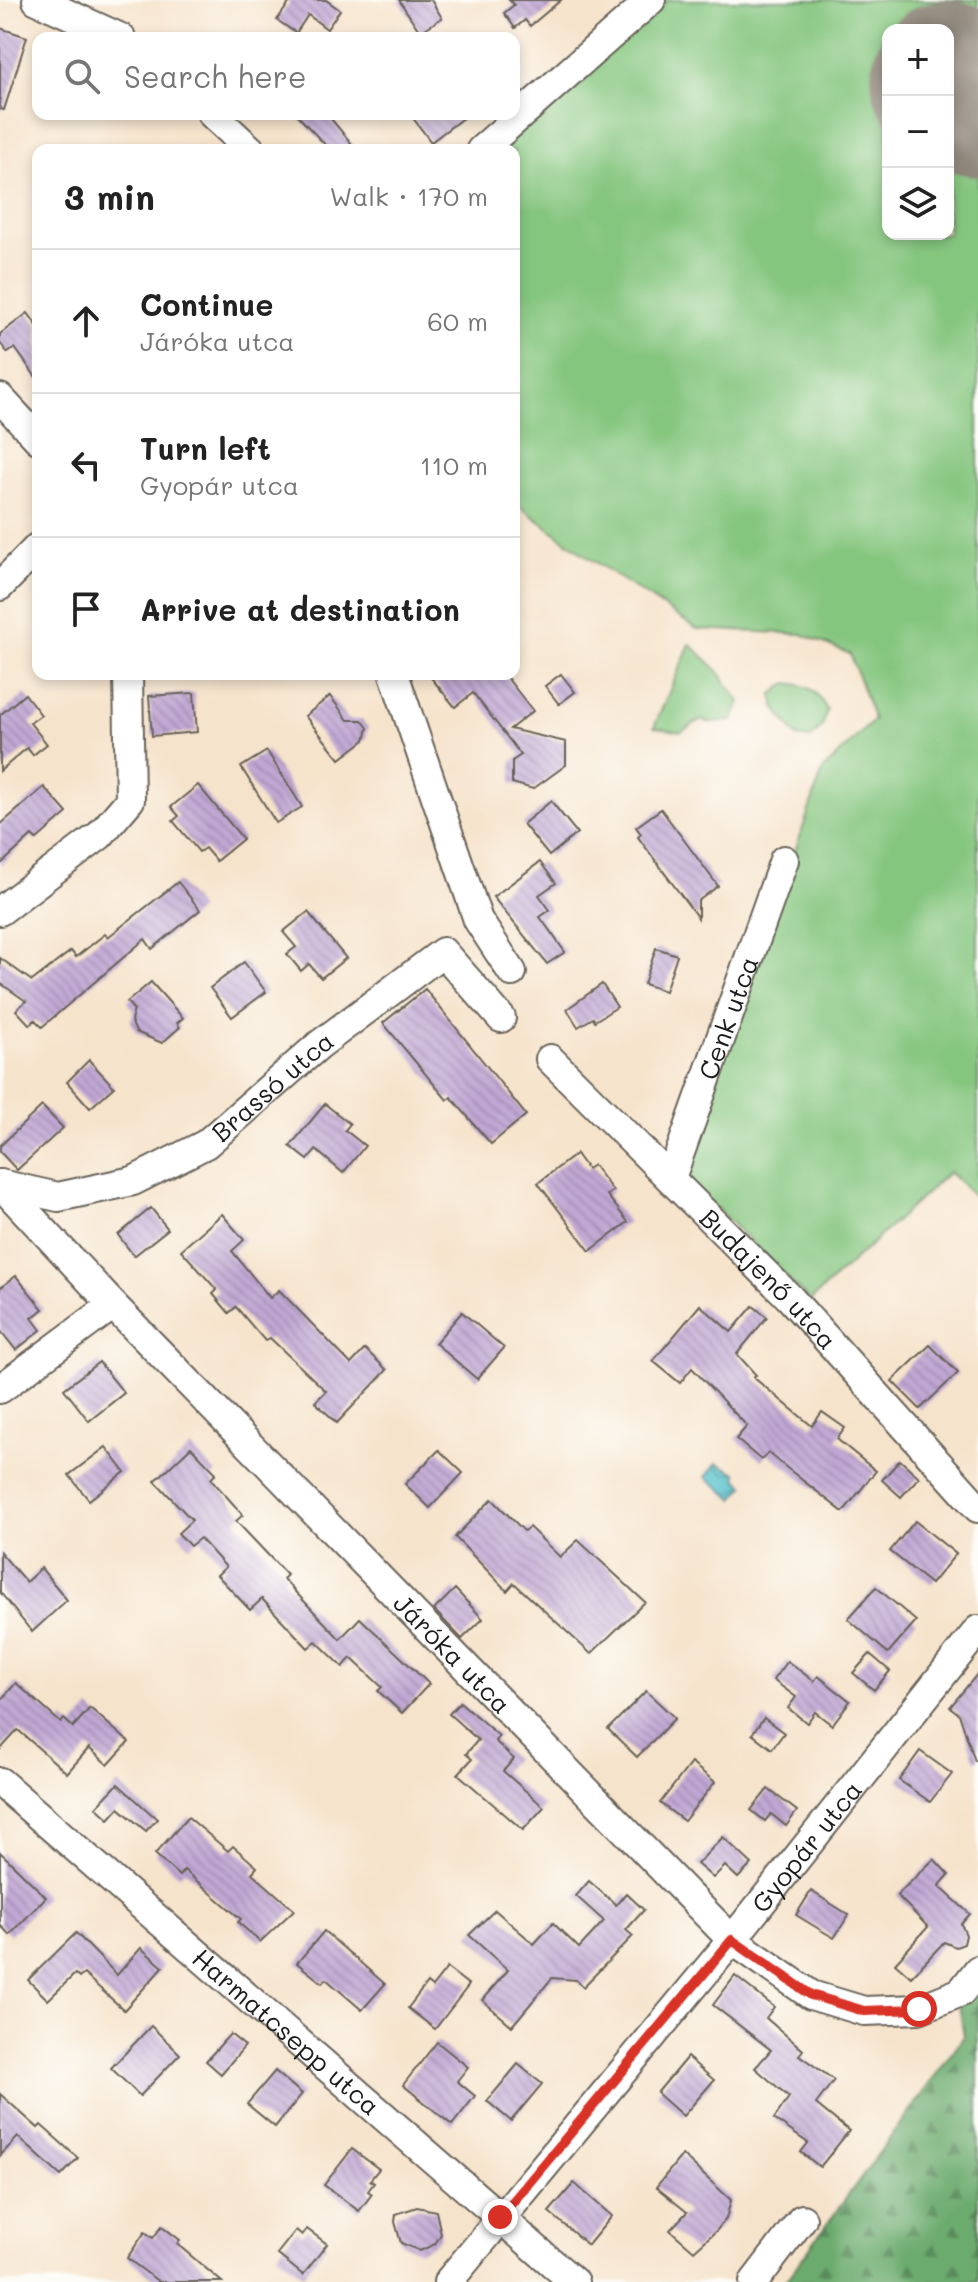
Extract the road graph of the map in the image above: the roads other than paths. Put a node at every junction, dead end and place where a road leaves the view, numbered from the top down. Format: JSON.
{"nodes":[{"id":1,"x":37,"y":0,"type":"edge"},
{"id":2,"x":633,"y":5,"type":"edge"},
{"id":3,"x":108,"y":32,"type":"edge"},
{"id":4,"x":520,"y":113,"type":"edge"},
{"id":5,"x":218,"y":120,"type":"edge"},
{"id":6,"x":512,"y":120,"type":"edge"},
{"id":7,"x":244,"y":144,"type":"edge"},
{"id":8,"x":487,"y":144,"type":"edge"},
{"id":9,"x":0,"y":398,"type":"edge"},
{"id":10,"x":32,"y":433,"type":"edge"},
{"id":11,"x":32,"y":553,"type":"edge"},
{"id":12,"x":0,"y":586,"type":"edge"},
{"id":13,"x":128,"y":680,"type":"edge"},
{"id":14,"x":396,"y":680,"type":"edge"},
{"id":15,"x":784,"y":860,"type":"dead end"},
{"id":16,"x":0,"y":911,"type":"edge"},
{"id":17,"x":512,"y":972,"type":"dead end"},
{"id":18,"x":501,"y":1018,"type":"dead end"},
{"id":19,"x":550,"y":1059,"type":"dead end"},
{"id":20,"x":671,"y":1178,"type":"junction"},
{"id":21,"x":0,"y":1184,"type":"edge"},
{"id":22,"x":113,"y":1305,"type":"junction"},
{"id":23,"x":0,"y":1389,"type":"edge"},
{"id":24,"x":978,"y":1508,"type":"edge"},
{"id":25,"x":978,"y":1630,"type":"edge"},
{"id":26,"x":0,"y":1782,"type":"edge"},
{"id":27,"x":732,"y":1940,"type":"junction"},
{"id":28,"x":970,"y":1981,"type":"edge"},
{"id":29,"x":500,"y":2217,"type":"junction"},
{"id":30,"x":802,"y":2219,"type":"dead end"},
{"id":31,"x":448,"y":2282,"type":"edge"},
{"id":32,"x":574,"y":2282,"type":"edge"},
{"id":33,"x":754,"y":2282,"type":"edge"}],
"edges":[{"from":1,"to":3,"type":"street"},
{"from":2,"to":4,"type":"street"},
{"from":5,"to":7,"type":"street"},
{"from":6,"to":8,"type":"street"},
{"from":9,"to":10,"type":"street"},
{"from":11,"to":12,"type":"street"},
{"from":13,"to":16,"type":"street"},
{"from":14,"to":17,"type":"street"},
{"from":15,"to":20,"type":"street","name":"Cenk utca"},
{"from":18,"to":21,"type":"street","name":"Brassó utca"},
{"from":19,"to":20,"type":"street","name":"Budajenő utca"},
{"from":20,"to":24,"type":"street","name":"Budajenő utca"},
{"from":21,"to":22,"type":"street","name":"Járóka utca"},
{"from":22,"to":23,"type":"street"},
{"from":22,"to":27,"type":"street","name":"Járóka utca"},
{"from":25,"to":27,"type":"street","name":"Gyopár utca"},
{"from":26,"to":29,"type":"street","name":"Harmatcsepp utca"},
{"from":27,"to":28,"type":"street","name":"Járóka utca"},
{"from":27,"to":29,"type":"street","name":"Gyopár utca"},
{"from":29,"to":31,"type":"street","name":"Gyopár utca"},
{"from":29,"to":32,"type":"street","name":"Harmatcsepp utca"},
{"from":30,"to":33,"type":"street"}]}
